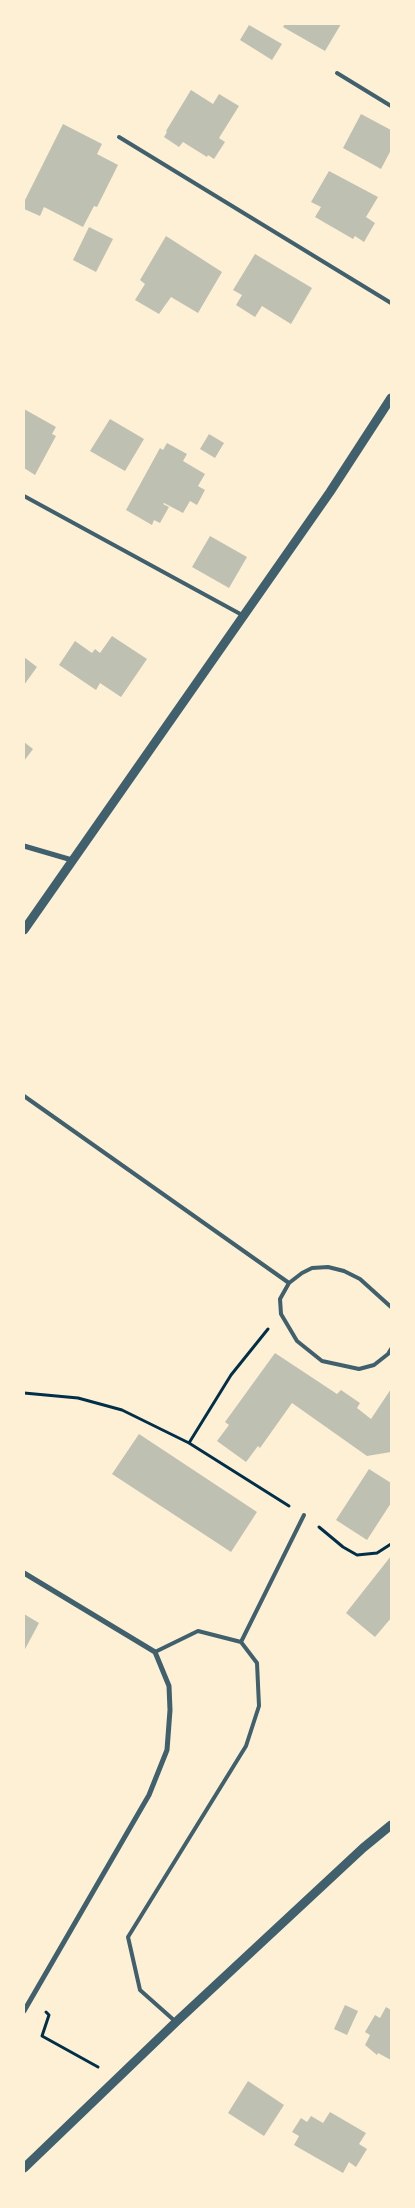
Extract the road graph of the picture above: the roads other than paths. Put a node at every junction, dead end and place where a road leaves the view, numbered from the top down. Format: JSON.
{"nodes":[{"id":1,"x":337,"y":73,"type":"dead end"},
{"id":2,"x":391,"y":106,"type":"edge"},
{"id":3,"x":119,"y":137,"type":"dead end"},
{"id":4,"x":391,"y":302,"type":"edge"},
{"id":5,"x":391,"y":398,"type":"edge"},
{"id":6,"x":24,"y":496,"type":"edge"},
{"id":7,"x":244,"y":616,"type":"junction"},
{"id":8,"x":24,"y":846,"type":"edge"},
{"id":9,"x":72,"y":860,"type":"junction"},
{"id":10,"x":24,"y":930,"type":"edge"},
{"id":11,"x":24,"y":1096,"type":"edge"},
{"id":12,"x":288,"y":1283,"type":"junction"},
{"id":13,"x":391,"y":1307,"type":"edge"},
{"id":14,"x":391,"y":1349,"type":"edge"},
{"id":15,"x":304,"y":1515,"type":"road end"},
{"id":16,"x":24,"y":1573,"type":"edge"},
{"id":17,"x":240,"y":1642,"type":"junction"},
{"id":18,"x":155,"y":1652,"type":"junction"},
{"id":19,"x":391,"y":1825,"type":"edge"},
{"id":20,"x":24,"y":2010,"type":"edge"},
{"id":21,"x":176,"y":2022,"type":"junction"},
{"id":22,"x":24,"y":2168,"type":"edge"}],
"edges":[{"from":1,"to":2,"type":"lane"},
{"from":3,"to":4,"type":"lane"},
{"from":5,"to":7,"type":"street"},
{"from":6,"to":7,"type":"lane"},
{"from":7,"to":9,"type":"street"},
{"from":8,"to":9,"type":"street"},
{"from":9,"to":10,"type":"street"},
{"from":11,"to":12,"type":"lane"},
{"from":12,"to":13,"type":"lane"},
{"from":12,"to":14,"type":"lane"},
{"from":15,"to":17,"type":"lane"},
{"from":16,"to":18,"type":"street"},
{"from":17,"to":18,"type":"lane"},
{"from":17,"to":21,"type":"lane"},
{"from":18,"to":20,"type":"street"},
{"from":19,"to":21,"type":"street"},
{"from":21,"to":22,"type":"street"}]}
